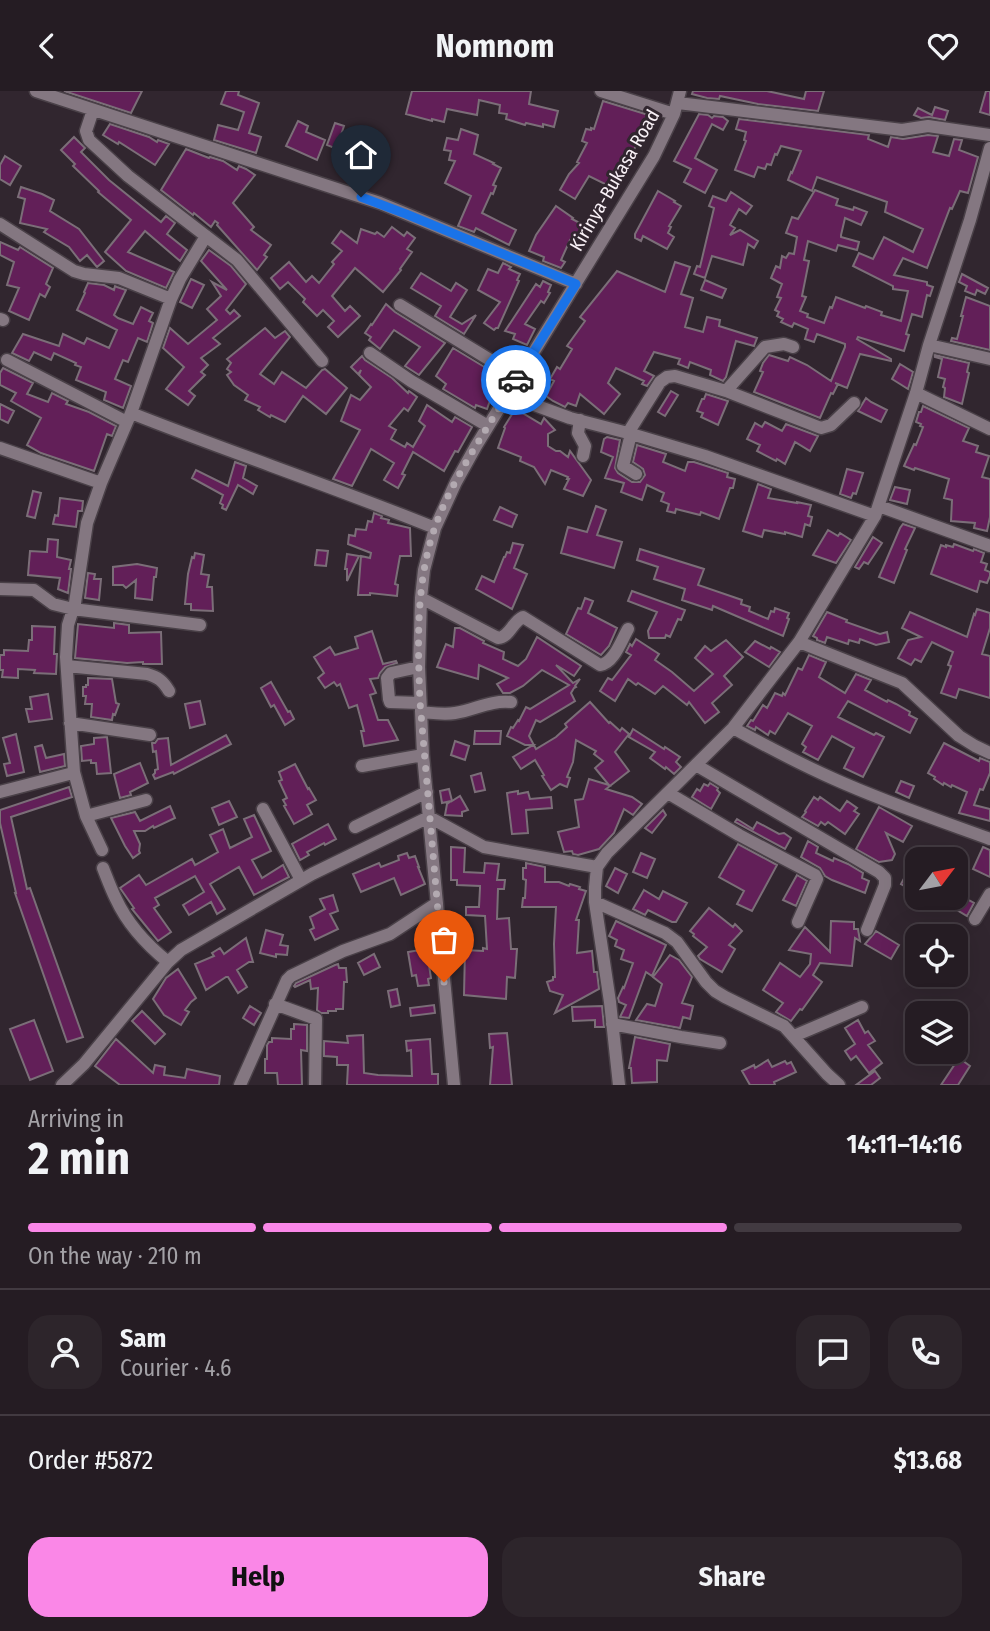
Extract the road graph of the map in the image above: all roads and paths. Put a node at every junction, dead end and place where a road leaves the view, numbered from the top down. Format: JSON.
{"nodes":[{"id":1,"x":36,"y":91,"type":"edge"},
{"id":2,"x":601,"y":91,"type":"edge"},
{"id":3,"x":677,"y":103,"type":"edge"},
{"id":4,"x":93,"y":110,"type":"junction"},
{"id":5,"x":990,"y":135,"type":"edge"},
{"id":6,"x":990,"y":148,"type":"edge"},
{"id":7,"x":0,"y":224,"type":"edge"},
{"id":8,"x":206,"y":236,"type":"junction"},
{"id":9,"x":576,"y":284,"type":"junction"},
{"id":10,"x":171,"y":299,"type":"junction"},
{"id":11,"x":400,"y":305,"type":"dead end"},
{"id":12,"x":929,"y":345,"type":"junction"},
{"id":13,"x":793,"y":347,"type":"dead end"},
{"id":14,"x":370,"y":353,"type":"dead end"},
{"id":15,"x":990,"y":359,"type":"edge"},
{"id":16,"x":7,"y":360,"type":"dead end"},
{"id":17,"x":322,"y":361,"type":"dead end"},
{"id":18,"x":518,"y":377,"type":"junction"},
{"id":19,"x":726,"y":391,"type":"junction"},
{"id":20,"x":916,"y":393,"type":"junction"},
{"id":21,"x":507,"y":395,"type":"junction"},
{"id":22,"x":854,"y":403,"type":"dead end"},
{"id":23,"x":129,"y":418,"type":"junction"},
{"id":24,"x":580,"y":420,"type":"junction"},
{"id":25,"x":488,"y":426,"type":"junction"},
{"id":26,"x":990,"y":429,"type":"edge"},
{"id":27,"x":630,"y":433,"type":"junction"},
{"id":28,"x":0,"y":448,"type":"edge"},
{"id":29,"x":583,"y":456,"type":"dead end"},
{"id":30,"x":636,"y":474,"type":"dead end"},
{"id":31,"x":101,"y":483,"type":"junction"},
{"id":32,"x":877,"y":511,"type":"junction"},
{"id":33,"x":435,"y":528,"type":"junction"},
{"id":34,"x":990,"y":546,"type":"edge"},
{"id":35,"x":0,"y":589,"type":"edge"},
{"id":36,"x":421,"y":598,"type":"junction"},
{"id":37,"x":73,"y":609,"type":"junction"},
{"id":38,"x":200,"y":625,"type":"dead end"},
{"id":39,"x":628,"y":629,"type":"dead end"},
{"id":40,"x":799,"y":642,"type":"junction"},
{"id":41,"x":67,"y":666,"type":"junction"},
{"id":42,"x":419,"y":667,"type":"junction"},
{"id":43,"x":169,"y":691,"type":"dead end"},
{"id":44,"x":511,"y":702,"type":"dead end"},
{"id":45,"x":420,"y":707,"type":"junction"},
{"id":46,"x":71,"y":723,"type":"junction"},
{"id":47,"x":733,"y":728,"type":"junction"},
{"id":48,"x":150,"y":735,"type":"dead end"},
{"id":49,"x":990,"y":753,"type":"edge"},
{"id":50,"x":423,"y":755,"type":"junction"},
{"id":51,"x":696,"y":765,"type":"junction"},
{"id":52,"x":362,"y":766,"type":"dead end"},
{"id":53,"x":74,"y":772,"type":"junction"},
{"id":54,"x":0,"y":792,"type":"edge"},
{"id":55,"x":427,"y":792,"type":"junction"},
{"id":56,"x":668,"y":793,"type":"junction"},
{"id":57,"x":146,"y":800,"type":"dead end"},
{"id":58,"x":262,"y":809,"type":"dead end"},
{"id":59,"x":86,"y":816,"type":"junction"},
{"id":60,"x":429,"y":817,"type":"junction"},
{"id":61,"x":355,"y":827,"type":"dead end"},
{"id":62,"x":990,"y":839,"type":"edge"},
{"id":63,"x":102,"y":850,"type":"dead end"},
{"id":64,"x":597,"y":866,"type":"junction"},
{"id":65,"x":103,"y":868,"type":"dead end"},
{"id":66,"x":301,"y":880,"type":"junction"},
{"id":67,"x":990,"y":894,"type":"edge"},
{"id":68,"x":595,"y":902,"type":"junction"},
{"id":69,"x":437,"y":903,"type":"junction"},
{"id":70,"x":975,"y":919,"type":"dead end"},
{"id":71,"x":798,"y":922,"type":"dead end"},
{"id":72,"x":867,"y":930,"type":"dead end"},
{"id":73,"x":168,"y":962,"type":"junction"},
{"id":74,"x":275,"y":1004,"type":"junction"},
{"id":75,"x":862,"y":1007,"type":"dead end"},
{"id":76,"x":612,"y":1024,"type":"junction"},
{"id":77,"x":794,"y":1036,"type":"junction"},
{"id":78,"x":720,"y":1043,"type":"dead end"},
{"id":79,"x":62,"y":1085,"type":"edge"},
{"id":80,"x":240,"y":1085,"type":"edge"},
{"id":81,"x":315,"y":1085,"type":"edge"},
{"id":82,"x":454,"y":1085,"type":"edge"},
{"id":83,"x":619,"y":1085,"type":"edge"},
{"id":84,"x":839,"y":1085,"type":"edge"}],
"edges":[{"from":1,"to":4,"type":"street"},
{"from":2,"to":3,"type":"street"},
{"from":3,"to":5,"type":"street"},
{"from":3,"to":9,"type":"street","name":"Kirinya-Bukasa Road"},
{"from":4,"to":8,"type":"street"},
{"from":4,"to":9,"type":"street"},
{"from":6,"to":12,"type":"street"},
{"from":7,"to":10,"type":"street"},
{"from":8,"to":10,"type":"street"},
{"from":8,"to":17,"type":"street"},
{"from":9,"to":18,"type":"street","name":"Kirinya-Bukasa Road"},
{"from":10,"to":23,"type":"street"},
{"from":11,"to":18,"type":"street"},
{"from":12,"to":15,"type":"street"},
{"from":12,"to":20,"type":"street"},
{"from":13,"to":19,"type":"street"},
{"from":14,"to":25,"type":"street"},
{"from":16,"to":23,"type":"street"},
{"from":18,"to":21,"type":"street","name":"Kirinya-Bukasa Road"},
{"from":19,"to":22,"type":"street"},
{"from":19,"to":27,"type":"street"},
{"from":20,"to":26,"type":"street"},
{"from":20,"to":32,"type":"street"},
{"from":21,"to":24,"type":"street"},
{"from":21,"to":25,"type":"street","name":"Kirinya-Bukasa Road"},
{"from":23,"to":31,"type":"street"},
{"from":23,"to":33,"type":"street"},
{"from":24,"to":27,"type":"street"},
{"from":24,"to":29,"type":"street"},
{"from":25,"to":33,"type":"street","name":"Kirinya-Bukasa Road"},
{"from":27,"to":30,"type":"street"},
{"from":27,"to":32,"type":"street"},
{"from":28,"to":31,"type":"street"},
{"from":31,"to":37,"type":"street"},
{"from":32,"to":34,"type":"street"},
{"from":32,"to":40,"type":"street"},
{"from":33,"to":36,"type":"street","name":"Kirinya-Bukasa Road"},
{"from":35,"to":37,"type":"street"},
{"from":36,"to":39,"type":"street"},
{"from":36,"to":42,"type":"street","name":"Kirinya-Bukasa Road"},
{"from":37,"to":38,"type":"street"},
{"from":37,"to":41,"type":"street"},
{"from":40,"to":47,"type":"street"},
{"from":40,"to":49,"type":"street"},
{"from":41,"to":43,"type":"street"},
{"from":41,"to":46,"type":"street"},
{"from":42,"to":45,"type":"street","name":"Kirinya-Bukasa Road"},
{"from":42,"to":45,"type":"street"},
{"from":44,"to":45,"type":"street"},
{"from":45,"to":50,"type":"street","name":"Kirinya-Bukasa Road"},
{"from":46,"to":48,"type":"street"},
{"from":46,"to":53,"type":"street"},
{"from":47,"to":51,"type":"street"},
{"from":47,"to":62,"type":"street"},
{"from":50,"to":52,"type":"street"},
{"from":50,"to":55,"type":"street","name":"Kirinya-Bukasa Road"},
{"from":51,"to":56,"type":"street"},
{"from":51,"to":72,"type":"street"},
{"from":53,"to":54,"type":"street"},
{"from":53,"to":59,"type":"street"},
{"from":55,"to":60,"type":"street","name":"Kirinya-Bukasa Road"},
{"from":55,"to":61,"type":"street"},
{"from":56,"to":64,"type":"street"},
{"from":56,"to":71,"type":"street"},
{"from":57,"to":59,"type":"street"},
{"from":58,"to":66,"type":"street"},
{"from":59,"to":63,"type":"street"},
{"from":60,"to":64,"type":"street"},
{"from":60,"to":66,"type":"street"},
{"from":60,"to":69,"type":"street","name":"Kirinya-Bukasa Road"},
{"from":64,"to":68,"type":"street"},
{"from":65,"to":73,"type":"street"},
{"from":66,"to":73,"type":"street"},
{"from":67,"to":70,"type":"street"},
{"from":68,"to":76,"type":"street"},
{"from":68,"to":77,"type":"street"},
{"from":69,"to":74,"type":"street"},
{"from":69,"to":82,"type":"street","name":"Kirinya-Bukasa Road"},
{"from":73,"to":79,"type":"street"},
{"from":74,"to":80,"type":"street"},
{"from":74,"to":81,"type":"street"},
{"from":75,"to":77,"type":"street"},
{"from":76,"to":78,"type":"street"},
{"from":76,"to":83,"type":"street"},
{"from":77,"to":84,"type":"street"}]}
